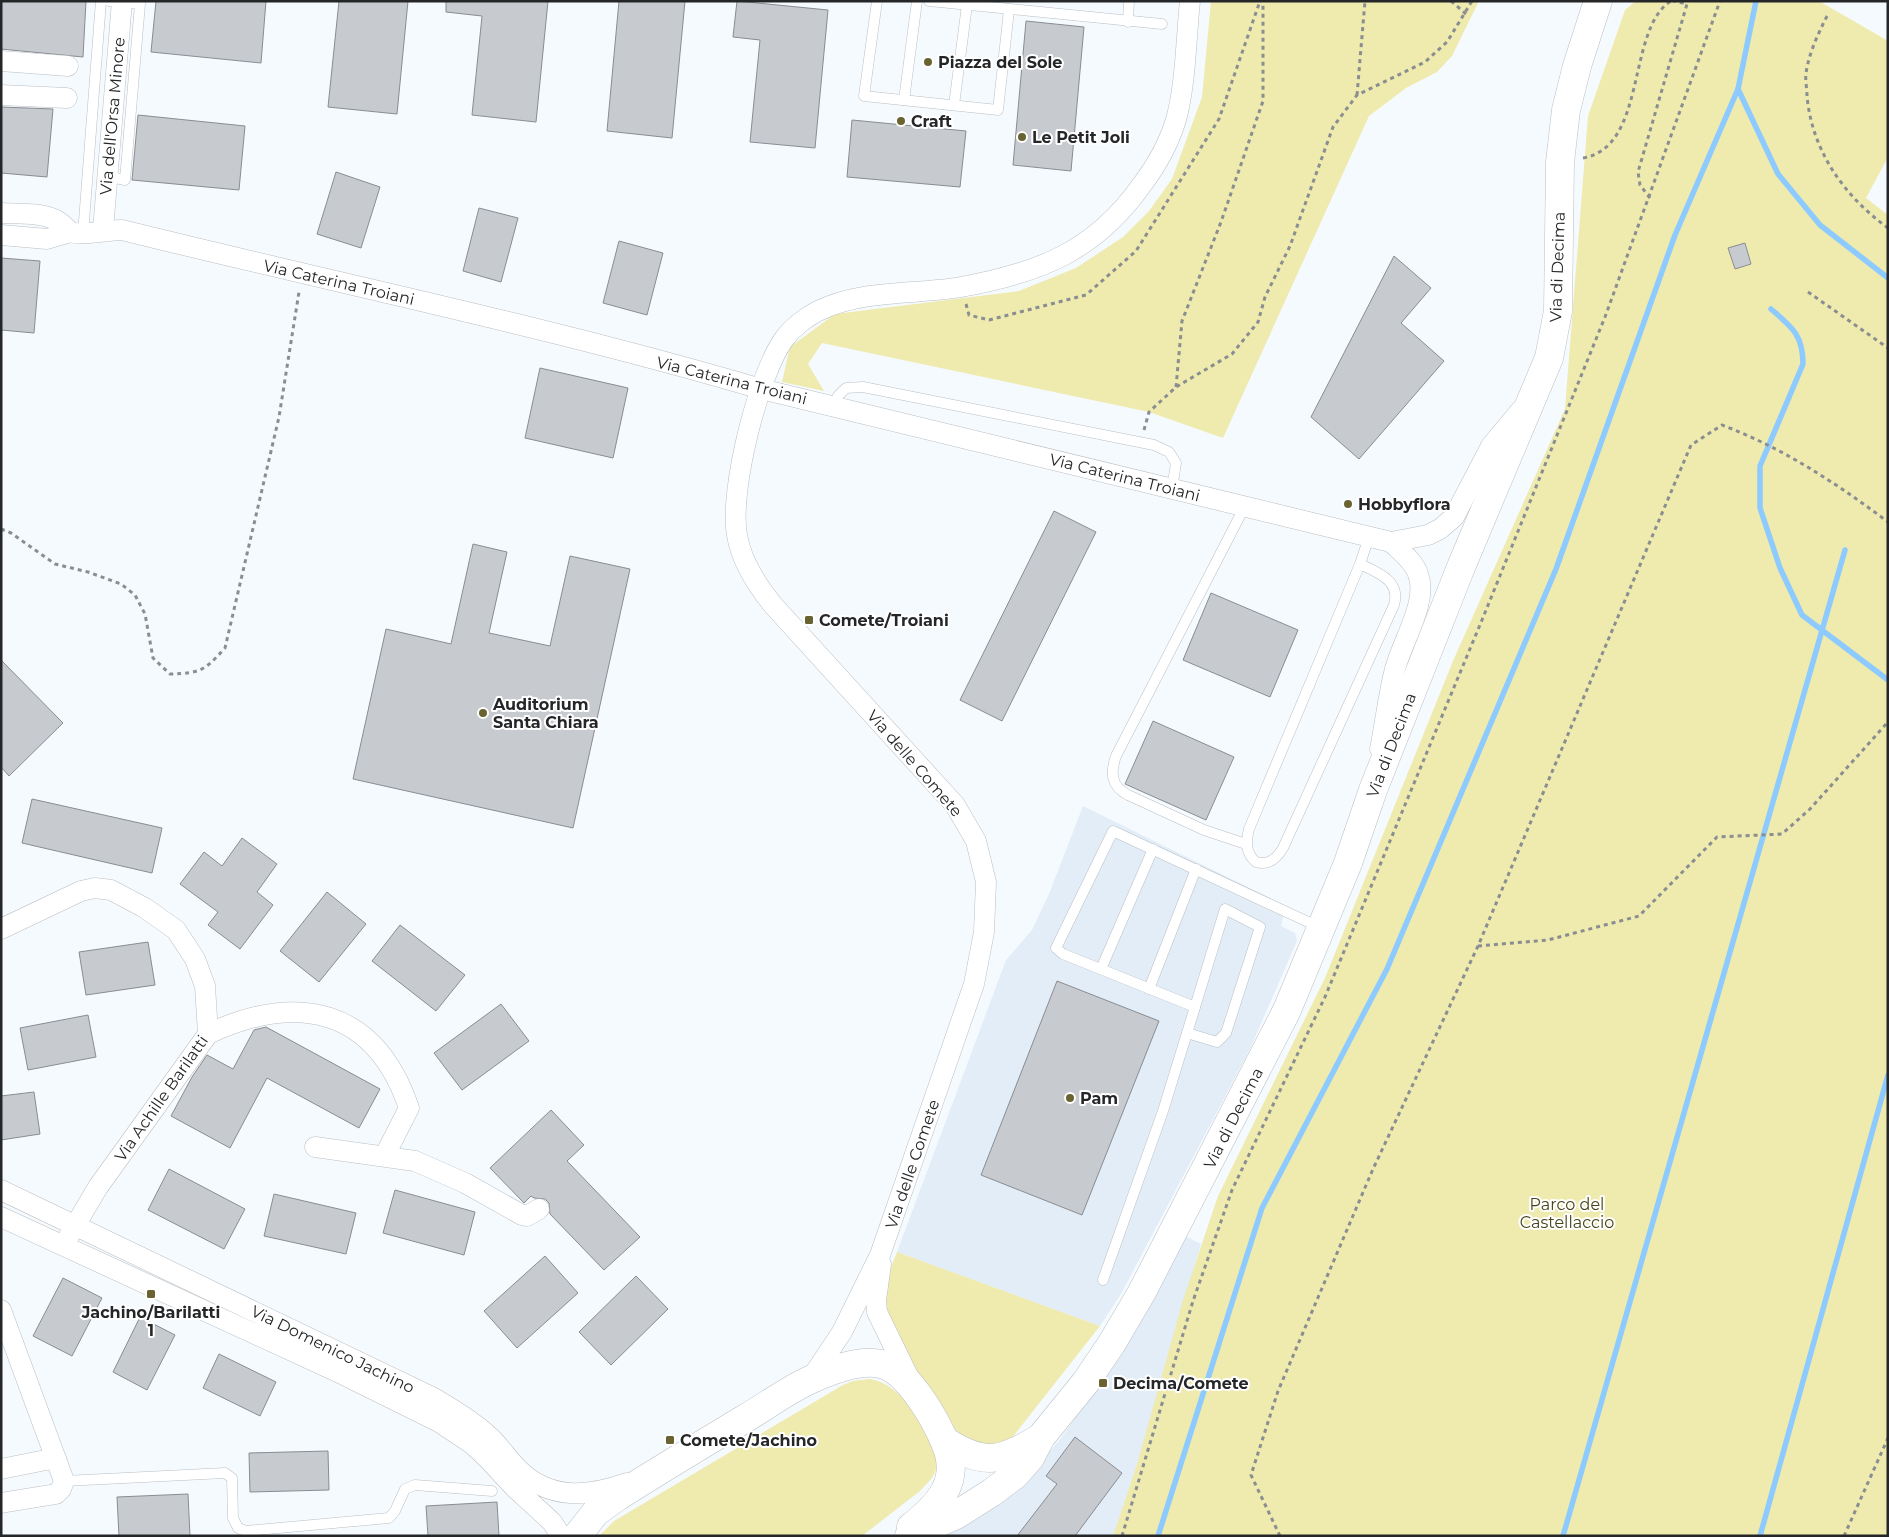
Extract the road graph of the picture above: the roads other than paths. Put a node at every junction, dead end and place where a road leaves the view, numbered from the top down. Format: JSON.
{"nodes":[{"id":1,"x":101,"y":1,"type":"edge"},
{"id":2,"x":877,"y":1,"type":"edge"},
{"id":3,"x":918,"y":1,"type":"edge"},
{"id":4,"x":929,"y":1,"type":"edge"},
{"id":5,"x":1128,"y":1,"type":"edge"},
{"id":6,"x":1190,"y":1,"type":"edge"},
{"id":7,"x":118,"y":2,"type":"edge"},
{"id":8,"x":1598,"y":2,"type":"edge"},
{"id":9,"x":967,"y":5,"type":"junction"},
{"id":10,"x":995,"y":5,"type":"edge"},
{"id":11,"x":1009,"y":10,"type":"junction"},
{"id":12,"x":1128,"y":22,"type":"junction"},
{"id":13,"x":1162,"y":24,"type":"dead end"},
{"id":14,"x":1,"y":61,"type":"edge"},
{"id":15,"x":68,"y":66,"type":"dead end"},
{"id":16,"x":1,"y":95,"type":"edge"},
{"id":17,"x":67,"y":98,"type":"dead end"},
{"id":18,"x":904,"y":100,"type":"junction"},
{"id":19,"x":954,"y":105,"type":"junction"},
{"id":20,"x":101,"y":170,"type":"junction"},
{"id":21,"x":1,"y":213,"type":"edge"},
{"id":22,"x":103,"y":230,"type":"junction"},
{"id":23,"x":77,"y":233,"type":"junction"},
{"id":24,"x":1,"y":236,"type":"edge"},
{"id":25,"x":761,"y":389,"type":"junction"},
{"id":26,"x":1534,"y":395,"type":"junction"},
{"id":27,"x":835,"y":406,"type":"junction"},
{"id":28,"x":1172,"y":489,"type":"junction"},
{"id":29,"x":1245,"y":506,"type":"junction"},
{"id":30,"x":1370,"y":537,"type":"junction"},
{"id":31,"x":1391,"y":542,"type":"junction"},
{"id":32,"x":1360,"y":564,"type":"junction"},
{"id":33,"x":1373,"y":790,"type":"junction"},
{"id":34,"x":1246,"y":844,"type":"junction"},
{"id":35,"x":1153,"y":849,"type":"junction"},
{"id":36,"x":1196,"y":870,"type":"junction"},
{"id":37,"x":1321,"y":928,"type":"junction"},
{"id":38,"x":1,"y":929,"type":"edge"},
{"id":39,"x":1101,"y":969,"type":"junction"},
{"id":40,"x":1149,"y":989,"type":"junction"},
{"id":41,"x":1195,"y":1008,"type":"junction"},
{"id":42,"x":1187,"y":1033,"type":"junction"},
{"id":43,"x":208,"y":1034,"type":"junction"},
{"id":44,"x":315,"y":1147,"type":"dead end"},
{"id":45,"x":385,"y":1155,"type":"junction"},
{"id":46,"x":1,"y":1190,"type":"edge"},
{"id":47,"x":539,"y":1209,"type":"dead end"},
{"id":48,"x":1,"y":1217,"type":"edge"},
{"id":49,"x":76,"y":1225,"type":"junction"},
{"id":50,"x":64,"y":1245,"type":"junction"},
{"id":51,"x":880,"y":1255,"type":"junction"},
{"id":52,"x":1103,"y":1280,"type":"dead end"},
{"id":53,"x":1,"y":1310,"type":"edge"},
{"id":54,"x":810,"y":1380,"type":"junction"},
{"id":55,"x":916,"y":1392,"type":"junction"},
{"id":56,"x":1041,"y":1437,"type":"junction"},
{"id":57,"x":945,"y":1441,"type":"junction"},
{"id":58,"x":56,"y":1458,"type":"junction"},
{"id":59,"x":1,"y":1469,"type":"edge"},
{"id":60,"x":652,"y":1474,"type":"junction"},
{"id":61,"x":64,"y":1481,"type":"junction"},
{"id":62,"x":492,"y":1491,"type":"dead end"},
{"id":63,"x":1,"y":1503,"type":"edge"},
{"id":64,"x":561,"y":1536,"type":"edge"},
{"id":65,"x":577,"y":1536,"type":"edge"},
{"id":66,"x":900,"y":1536,"type":"edge"},
{"id":67,"x":909,"y":1536,"type":"edge"}],
"edges":[{"from":1,"to":20,"type":"lane"},
{"from":2,"to":18,"type":"lane"},
{"from":3,"to":18,"type":"lane"},
{"from":4,"to":9,"type":"lane"},
{"from":5,"to":12,"type":"lane"},
{"from":6,"to":25,"type":"street","name":"Via delle Comete"},
{"from":7,"to":20,"type":"street","name":"Via dell'Orsa Minore"},
{"from":8,"to":26,"type":"street","name":"Via di Decima"},
{"from":9,"to":10,"type":"lane"},
{"from":9,"to":19,"type":"lane"},
{"from":10,"to":11,"type":"lane"},
{"from":11,"to":12,"type":"lane"},
{"from":11,"to":19,"type":"lane"},
{"from":12,"to":13,"type":"lane"},
{"from":14,"to":15,"type":"street"},
{"from":16,"to":17,"type":"street"},
{"from":18,"to":19,"type":"lane"},
{"from":20,"to":22,"type":"street","name":"Via dell'Orsa Minore"},
{"from":20,"to":23,"type":"lane"},
{"from":21,"to":23,"type":"street"},
{"from":22,"to":23,"type":"street","name":"Via Caterina Troiani"},
{"from":22,"to":25,"type":"street","name":"Via Caterina Troiani"},
{"from":23,"to":24,"type":"street","name":"Via Caterina Troiani"},
{"from":25,"to":27,"type":"street","name":"Via Caterina Troiani"},
{"from":25,"to":51,"type":"street","name":"Via delle Comete"},
{"from":26,"to":31,"type":"street","name":"Via Caterina Troiani"},
{"from":26,"to":33,"type":"street","name":"Via di Decima"},
{"from":27,"to":28,"type":"street","name":"Via Caterina Troiani"},
{"from":27,"to":28,"type":"lane"},
{"from":28,"to":29,"type":"street","name":"Via Caterina Troiani"},
{"from":29,"to":30,"type":"street","name":"Via Caterina Troiani"},
{"from":29,"to":34,"type":"lane"},
{"from":30,"to":31,"type":"street","name":"Via Caterina Troiani"},
{"from":30,"to":32,"type":"lane"},
{"from":31,"to":33,"type":"street"},
{"from":32,"to":34,"type":"lane"},
{"from":32,"to":34,"type":"lane"},
{"from":33,"to":37,"type":"street","name":"Via di Decima"},
{"from":35,"to":36,"type":"lane"},
{"from":35,"to":39,"type":"lane"},
{"from":35,"to":39,"type":"lane"},
{"from":36,"to":37,"type":"lane"},
{"from":36,"to":40,"type":"lane"},
{"from":37,"to":56,"type":"street","name":"Via di Decima"},
{"from":38,"to":43,"type":"street","name":"Via Achille Barilatti"},
{"from":39,"to":40,"type":"lane"},
{"from":40,"to":41,"type":"lane"},
{"from":41,"to":42,"type":"lane"},
{"from":41,"to":42,"type":"lane"},
{"from":42,"to":52,"type":"lane"},
{"from":43,"to":45,"type":"street"},
{"from":43,"to":49,"type":"street","name":"Via Achille Barilatti"},
{"from":44,"to":45,"type":"street"},
{"from":45,"to":47,"type":"street"},
{"from":46,"to":49,"type":"street","name":"Via Domenico Jachino"},
{"from":48,"to":50,"type":"street","name":"Via Domenico Jachino"},
{"from":49,"to":50,"type":"street","name":"Via Achille Barilatti"},
{"from":49,"to":60,"type":"street","name":"Via Domenico Jachino"},
{"from":50,"to":64,"type":"street","name":"Via Domenico Jachino"},
{"from":51,"to":54,"type":"street","name":"Via delle Comete"},
{"from":51,"to":55,"type":"street","name":"Via delle Comete"},
{"from":53,"to":58,"type":"street"},
{"from":54,"to":55,"type":"street"},
{"from":54,"to":60,"type":"street","name":"Via delle Comete"},
{"from":55,"to":57,"type":"street"},
{"from":56,"to":57,"type":"street","name":"Via di Decima"},
{"from":56,"to":67,"type":"street","name":"Via di Decima"},
{"from":57,"to":66,"type":"street"},
{"from":58,"to":59,"type":"street"},
{"from":58,"to":61,"type":"street"},
{"from":60,"to":65,"type":"street","name":"Via delle Comete"},
{"from":61,"to":62,"type":"lane"},
{"from":61,"to":63,"type":"street"}]}
